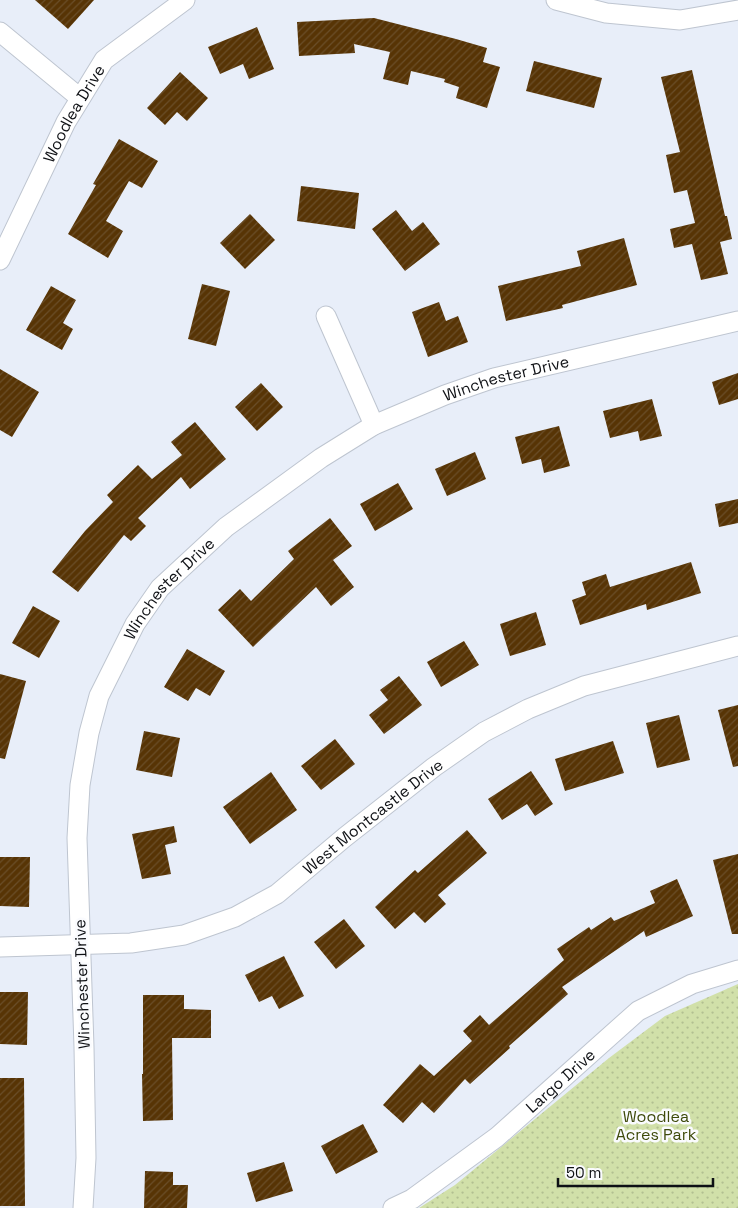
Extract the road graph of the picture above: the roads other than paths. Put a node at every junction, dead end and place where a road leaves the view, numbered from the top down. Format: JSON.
{"nodes":[{"id":1,"x":185,"y":0,"type":"edge"},
{"id":2,"x":556,"y":0,"type":"edge"},
{"id":3,"x":737,"y":17,"type":"edge"},
{"id":4,"x":0,"y":32,"type":"edge"},
{"id":5,"x":80,"y":98,"type":"junction"},
{"id":6,"x":0,"y":260,"type":"edge"},
{"id":7,"x":326,"y":316,"type":"dead end"},
{"id":8,"x":738,"y":321,"type":"edge"},
{"id":9,"x":374,"y":425,"type":"junction"},
{"id":10,"x":738,"y":646,"type":"edge"},
{"id":11,"x":80,"y":944,"type":"junction"},
{"id":12,"x":0,"y":947,"type":"edge"},
{"id":13,"x":738,"y":970,"type":"edge"},
{"id":14,"x":83,"y":1208,"type":"edge"},
{"id":15,"x":393,"y":1208,"type":"edge"}],
"edges":[{"from":1,"to":5,"type":"street","name":"Woodlea Drive"},
{"from":2,"to":3,"type":"street"},
{"from":4,"to":5,"type":"street"},
{"from":5,"to":6,"type":"street","name":"Woodlea Drive"},
{"from":7,"to":9,"type":"street"},
{"from":8,"to":9,"type":"street","name":"Winchester Drive"},
{"from":9,"to":11,"type":"street","name":"Winchester Drive"},
{"from":10,"to":11,"type":"street","name":"West Montcastle Drive"},
{"from":11,"to":12,"type":"street","name":"West Montcastle Drive"},
{"from":11,"to":14,"type":"street","name":"Winchester Drive"},
{"from":13,"to":15,"type":"street","name":"Largo Drive"}]}
